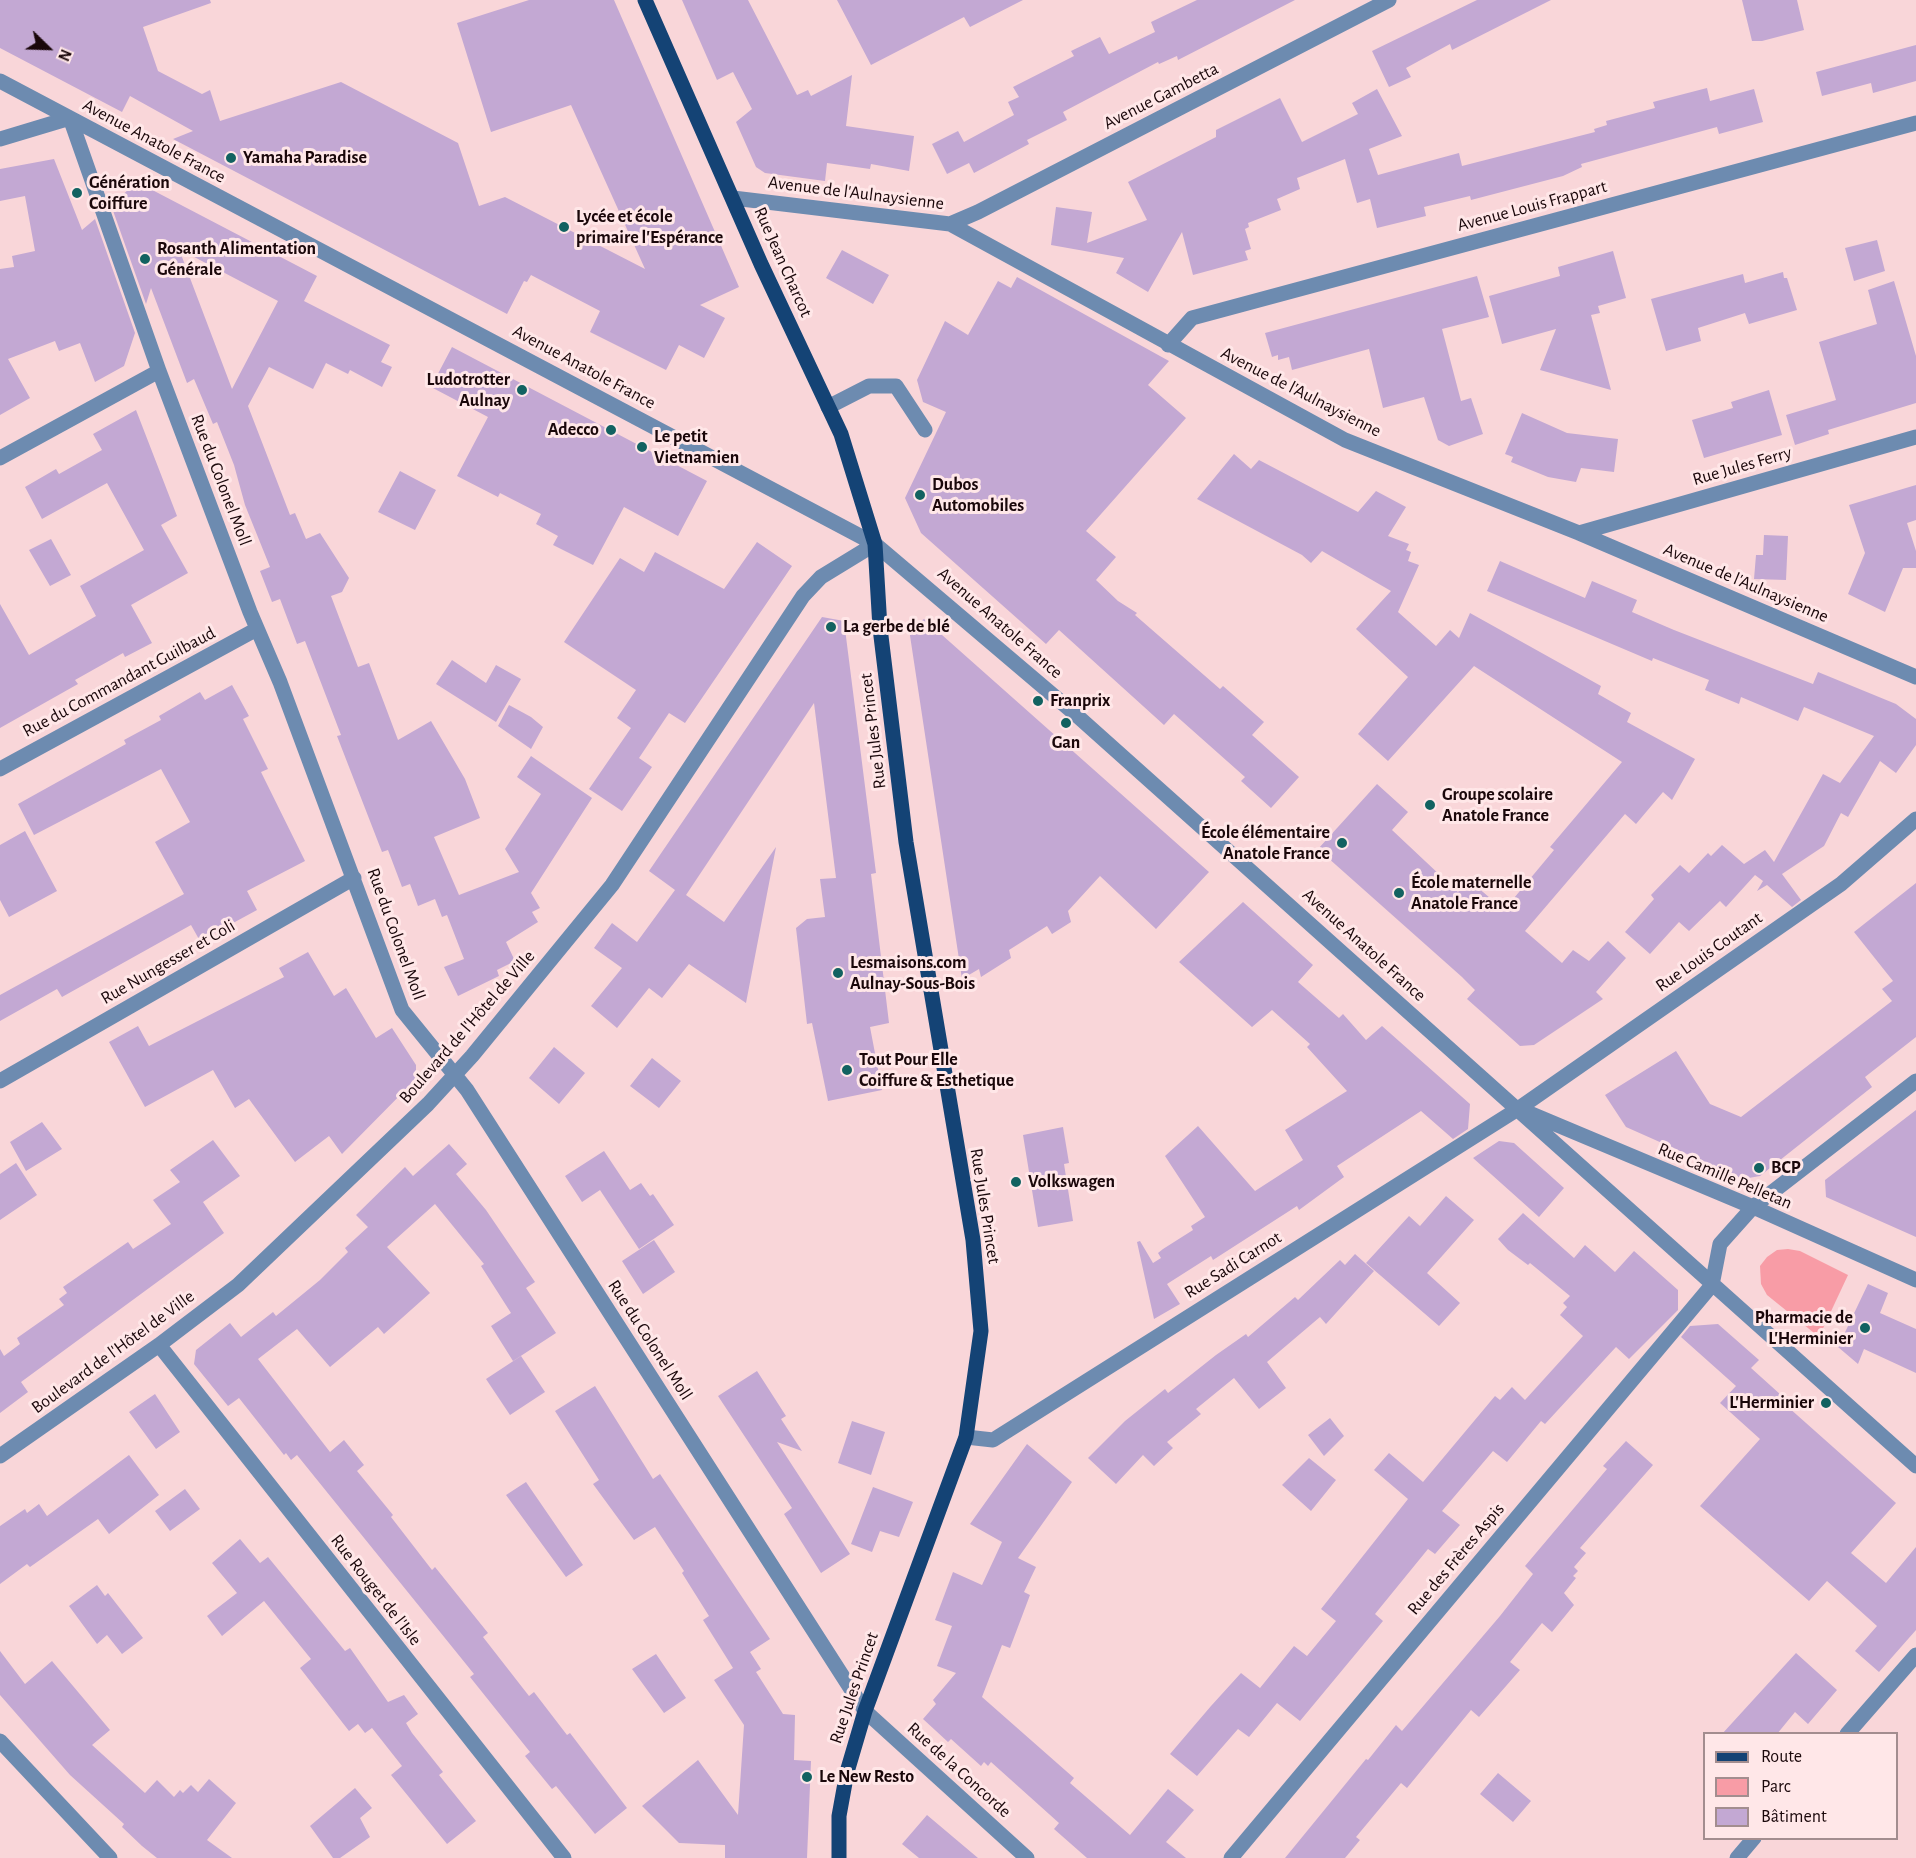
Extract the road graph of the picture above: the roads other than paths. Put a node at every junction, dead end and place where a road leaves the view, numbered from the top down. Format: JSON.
{"nodes":[{"id":1,"x":645,"y":0,"type":"edge"},
{"id":2,"x":1389,"y":0,"type":"edge"},
{"id":3,"x":0,"y":81,"type":"edge"},
{"id":4,"x":70,"y":118,"type":"junction"},
{"id":5,"x":1916,"y":123,"type":"edge"},
{"id":6,"x":0,"y":139,"type":"edge"},
{"id":7,"x":733,"y":198,"type":"junction"},
{"id":8,"x":950,"y":224,"type":"junction"},
{"id":9,"x":1168,"y":345,"type":"junction"},
{"id":10,"x":159,"y":371,"type":"junction"},
{"id":11,"x":828,"y":407,"type":"junction"},
{"id":12,"x":925,"y":430,"type":"dead end"},
{"id":13,"x":1916,"y":437,"type":"edge"},
{"id":14,"x":0,"y":458,"type":"edge"},
{"id":15,"x":1579,"y":533,"type":"junction"},
{"id":16,"x":875,"y":544,"type":"junction"},
{"id":17,"x":257,"y":629,"type":"junction"},
{"id":18,"x":1916,"y":677,"type":"edge"},
{"id":19,"x":0,"y":769,"type":"edge"},
{"id":20,"x":1916,"y":819,"type":"edge"},
{"id":21,"x":354,"y":878,"type":"junction"},
{"id":22,"x":454,"y":1075,"type":"junction"},
{"id":23,"x":0,"y":1081,"type":"edge"},
{"id":24,"x":1916,"y":1081,"type":"edge"},
{"id":25,"x":1518,"y":1109,"type":"junction"},
{"id":26,"x":1753,"y":1208,"type":"junction"},
{"id":27,"x":1916,"y":1280,"type":"edge"},
{"id":28,"x":1712,"y":1285,"type":"junction"},
{"id":29,"x":159,"y":1345,"type":"junction"},
{"id":30,"x":966,"y":1437,"type":"junction"},
{"id":31,"x":0,"y":1456,"type":"edge"},
{"id":32,"x":1916,"y":1466,"type":"edge"},
{"id":33,"x":1916,"y":1656,"type":"edge"},
{"id":34,"x":865,"y":1711,"type":"junction"},
{"id":35,"x":1849,"y":1732,"type":"edge"},
{"id":36,"x":0,"y":1741,"type":"edge"},
{"id":37,"x":1753,"y":1840,"type":"edge"},
{"id":38,"x":110,"y":1858,"type":"edge"},
{"id":39,"x":564,"y":1858,"type":"edge"},
{"id":40,"x":839,"y":1858,"type":"edge"},
{"id":41,"x":1027,"y":1858,"type":"edge"},
{"id":42,"x":1231,"y":1858,"type":"edge"},
{"id":43,"x":1737,"y":1858,"type":"edge"}],
"edges":[{"from":1,"to":7,"type":"main road","name":"Rue Jean Charcot"},
{"from":2,"to":8,"type":"street","name":"Avenue Gambetta"},
{"from":3,"to":4,"type":"street","name":"Avenue Anatole France"},
{"from":4,"to":6,"type":"street"},
{"from":4,"to":10,"type":"street","name":"Rue du Colonel Moll"},
{"from":4,"to":16,"type":"street","name":"Avenue Anatole France"},
{"from":5,"to":9,"type":"street","name":"Avenue Louis Frappart"},
{"from":7,"to":8,"type":"street","name":"Avenue de l'Aulnaysienne"},
{"from":7,"to":11,"type":"main road","name":"Rue Jean Charcot"},
{"from":8,"to":9,"type":"street","name":"Avenue de l'Aulnaysienne"},
{"from":9,"to":15,"type":"street","name":"Avenue de l'Aulnaysienne"},
{"from":10,"to":14,"type":"street"},
{"from":10,"to":17,"type":"street","name":"Rue du Colonel Moll"},
{"from":11,"to":12,"type":"street"},
{"from":11,"to":16,"type":"main road","name":"Rue Jean Charcot"},
{"from":13,"to":15,"type":"street","name":"Rue Jules Ferry"},
{"from":15,"to":18,"type":"street","name":"Avenue de l'Aulnaysienne"},
{"from":16,"to":22,"type":"street","name":"Boulevard de l'Hôtel de Ville"},
{"from":16,"to":25,"type":"street","name":"Avenue Anatole France"},
{"from":16,"to":30,"type":"main road","name":"Rue Jules Princet"},
{"from":17,"to":19,"type":"street","name":"Rue du Commandant Guilbaud"},
{"from":17,"to":21,"type":"street","name":"Rue du Colonel Moll"},
{"from":20,"to":25,"type":"street","name":"Rue Louis Coutant"},
{"from":21,"to":22,"type":"street","name":"Rue du Colonel Moll"},
{"from":21,"to":23,"type":"street","name":"Rue Nungesser et Coli"},
{"from":22,"to":29,"type":"street","name":"Boulevard de l'Hôtel de Ville"},
{"from":22,"to":34,"type":"street","name":"Rue du Colonel Moll"},
{"from":24,"to":26,"type":"street"},
{"from":25,"to":26,"type":"street","name":"Rue Camille Pelletan"},
{"from":25,"to":28,"type":"street","name":"Avenue Anatole France"},
{"from":25,"to":30,"type":"street","name":"Rue Sadi Carnot"},
{"from":26,"to":27,"type":"street","name":"Rue Camille Pelletan"},
{"from":26,"to":28,"type":"street"},
{"from":28,"to":32,"type":"street","name":"Avenue Anatole France"},
{"from":28,"to":42,"type":"street","name":"Rue des Frères Aspis"},
{"from":29,"to":31,"type":"street","name":"Boulevard de l'Hôtel de Ville"},
{"from":29,"to":39,"type":"street","name":"Rue Rouget de l'Isle"},
{"from":30,"to":34,"type":"main road","name":"Rue Jules Princet"},
{"from":33,"to":35,"type":"street"},
{"from":34,"to":40,"type":"main road","name":"Rue Jules Princet"},
{"from":34,"to":41,"type":"street","name":"Rue de la Concorde"},
{"from":36,"to":38,"type":"street"},
{"from":37,"to":43,"type":"street"}]}
